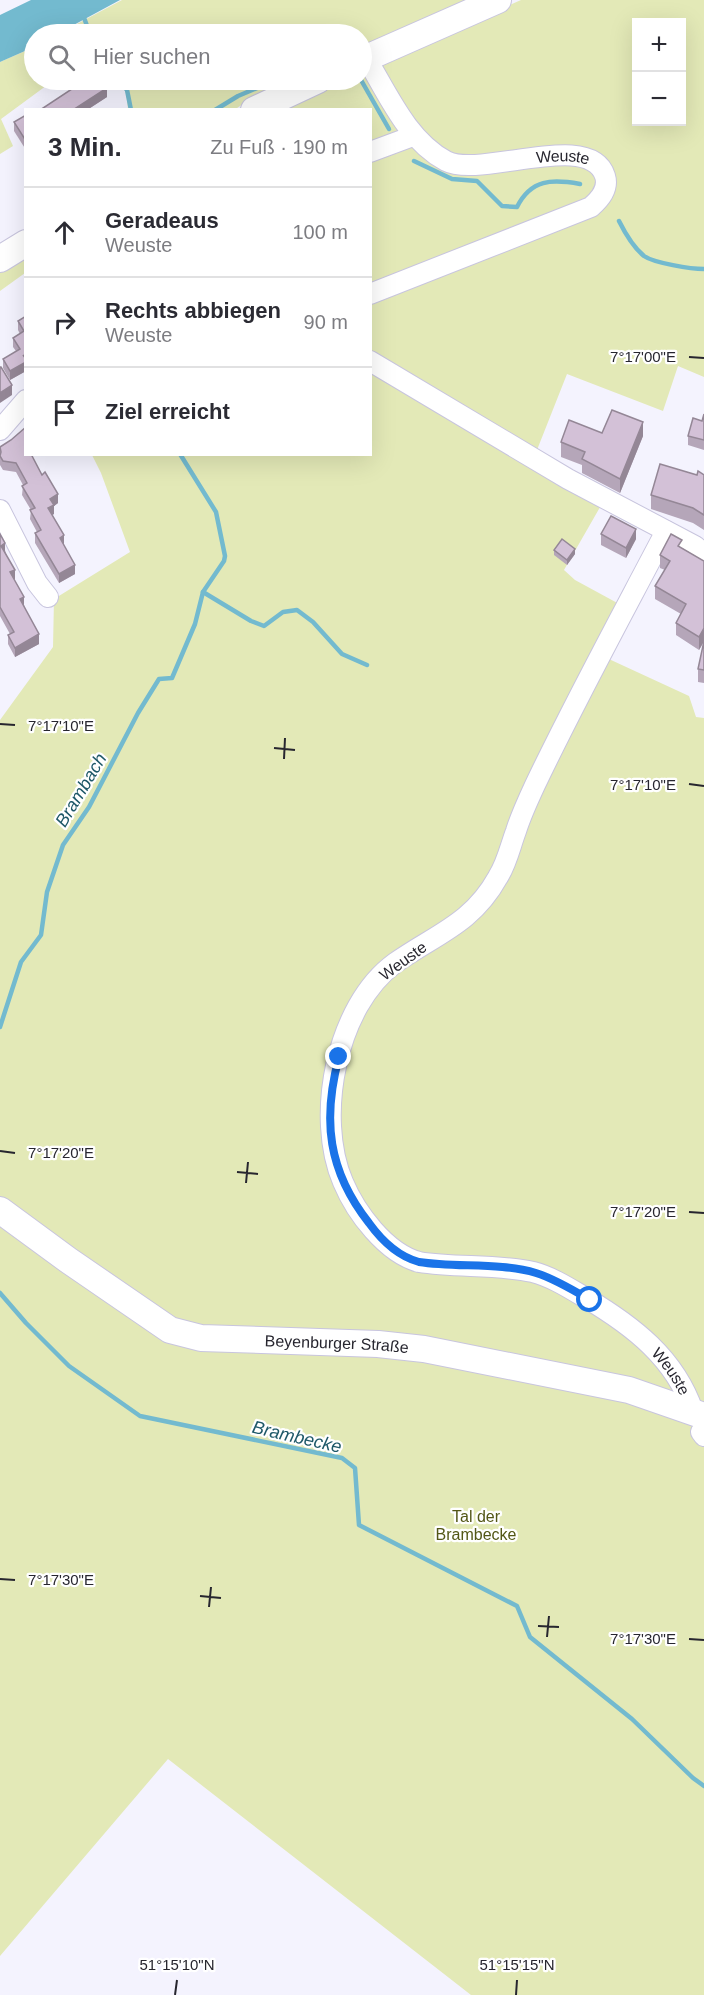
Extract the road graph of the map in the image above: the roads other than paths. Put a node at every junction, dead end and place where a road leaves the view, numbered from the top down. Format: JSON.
{"nodes":[{"id":1,"x":498,"y":0,"type":"edge"},
{"id":2,"x":372,"y":55,"type":"edge"},
{"id":3,"x":372,"y":72,"type":"edge"},
{"id":4,"x":297,"y":90,"type":"edge"},
{"id":5,"x":258,"y":108,"type":"edge"},
{"id":6,"x":413,"y":136,"type":"junction"},
{"id":7,"x":372,"y":151,"type":"edge"},
{"id":8,"x":24,"y":244,"type":"edge"},
{"id":9,"x":0,"y":259,"type":"edge"},
{"id":10,"x":372,"y":293,"type":"edge"},
{"id":11,"x":372,"y":362,"type":"edge"},
{"id":12,"x":24,"y":402,"type":"edge"},
{"id":13,"x":0,"y":430,"type":"edge"},
{"id":14,"x":0,"y":510,"type":"edge"},
{"id":15,"x":666,"y":531,"type":"junction"},
{"id":16,"x":704,"y":554,"type":"edge"},
{"id":17,"x":48,"y":597,"type":"dead end"},
{"id":18,"x":0,"y":1210,"type":"edge"},
{"id":19,"x":701,"y":1424,"type":"edge"}],
"edges":[{"from":1,"to":2,"type":"main road"},
{"from":3,"to":6,"type":"street","name":"Weuste"},
{"from":4,"to":5,"type":"main road"},
{"from":6,"to":7,"type":"street"},
{"from":6,"to":10,"type":"street","name":"Weuste"},
{"from":8,"to":9,"type":"main road"},
{"from":11,"to":15,"type":"street"},
{"from":12,"to":13,"type":"street"},
{"from":14,"to":17,"type":"street"},
{"from":15,"to":16,"type":"street"},
{"from":15,"to":19,"type":"street","name":"Weuste"},
{"from":18,"to":19,"type":"main road","name":"Beyenburger Straße"}]}
